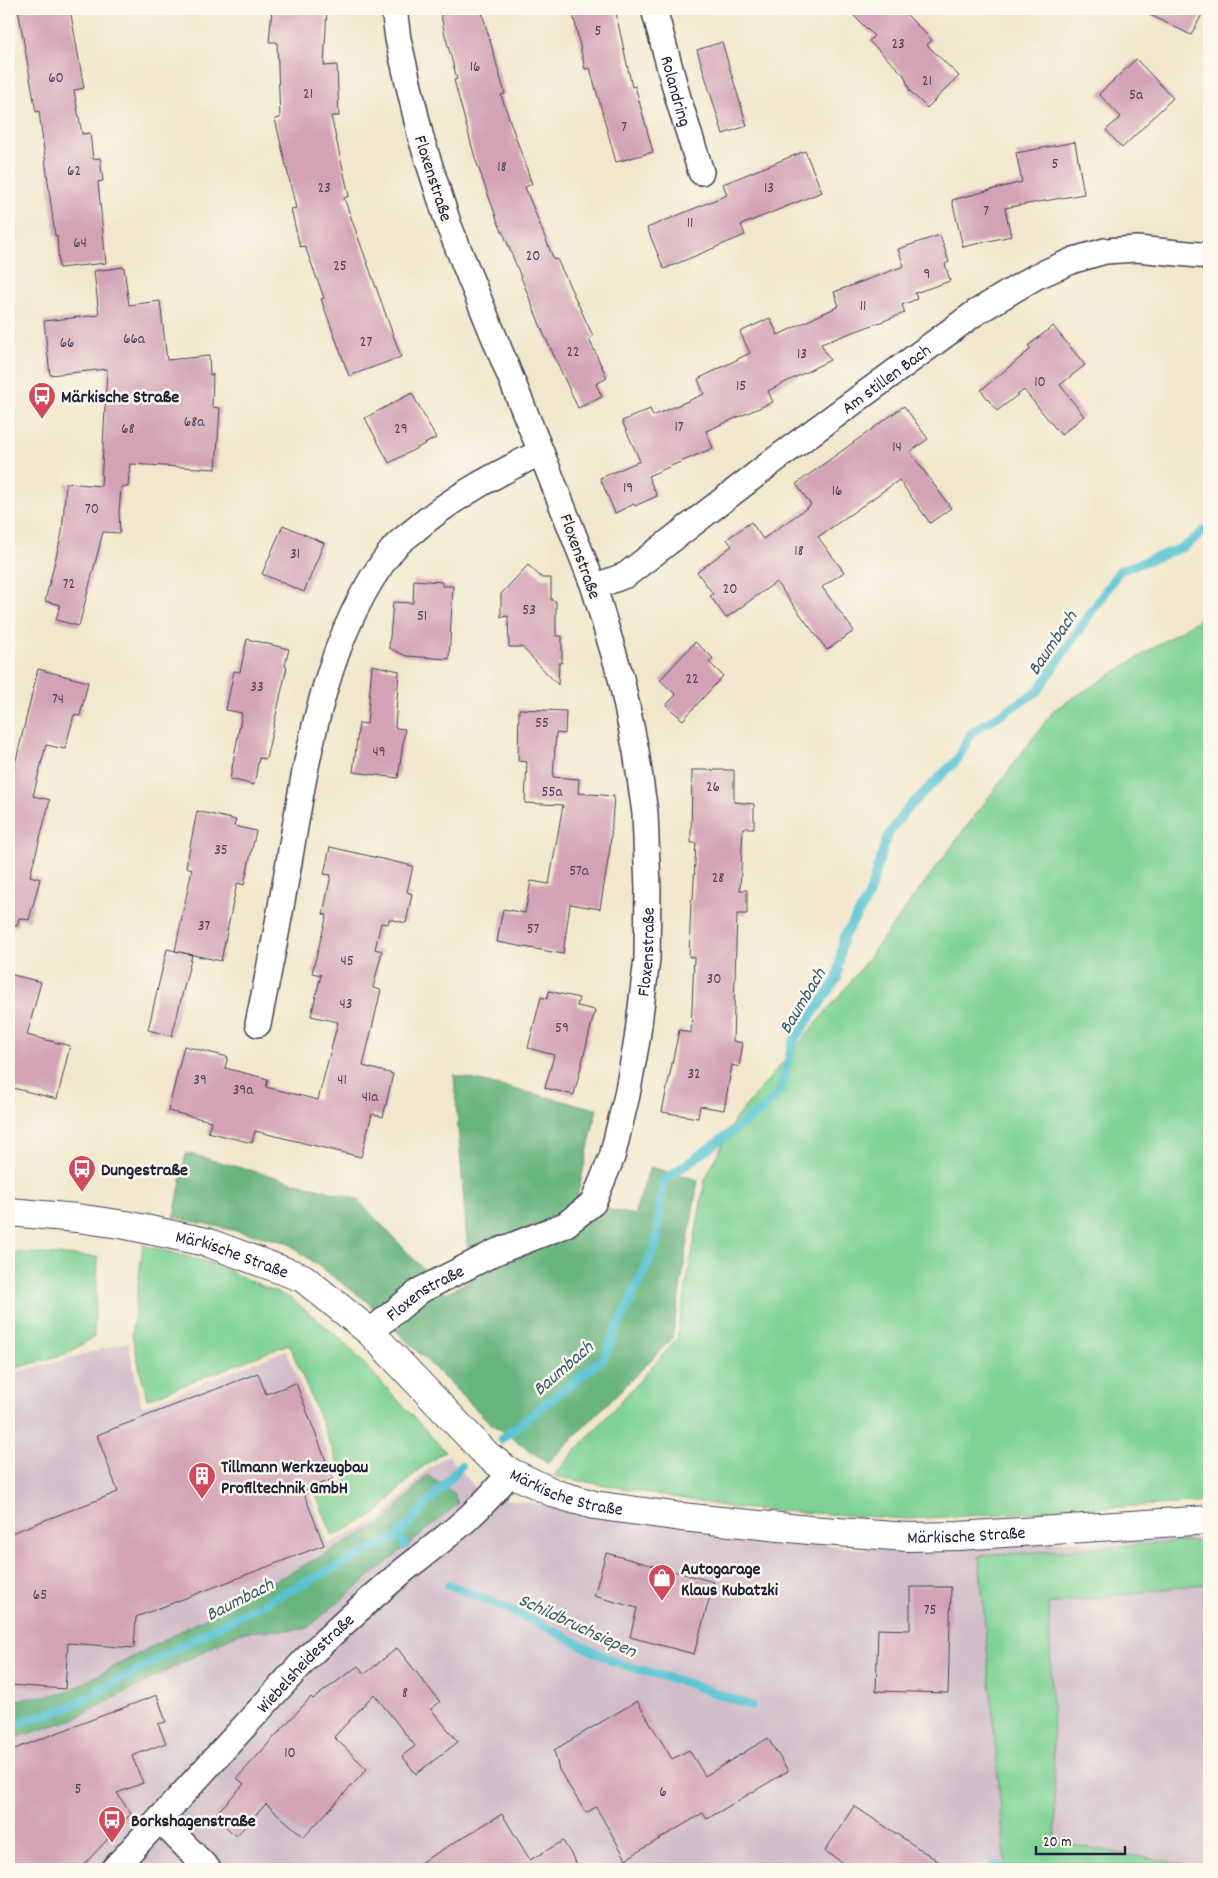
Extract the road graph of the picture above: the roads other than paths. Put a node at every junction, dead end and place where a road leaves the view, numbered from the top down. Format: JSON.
{"nodes":[{"id":1,"x":394,"y":9,"type":"edge"},
{"id":2,"x":654,"y":9,"type":"edge"},
{"id":3,"x":701,"y":172,"type":"dead end"},
{"id":4,"x":1209,"y":256,"type":"edge"},
{"id":5,"x":541,"y":452,"type":"junction"},
{"id":6,"x":594,"y":587,"type":"junction"},
{"id":7,"x":258,"y":1024,"type":"dead end"},
{"id":8,"x":9,"y":1212,"type":"edge"},
{"id":9,"x":370,"y":1332,"type":"junction"},
{"id":10,"x":510,"y":1472,"type":"junction"},
{"id":11,"x":1209,"y":1520,"type":"edge"},
{"id":12,"x":160,"y":1820,"type":"junction"},
{"id":13,"x":114,"y":1869,"type":"edge"},
{"id":14,"x":208,"y":1869,"type":"edge"}],
"edges":[{"from":1,"to":5,"type":"street","name":"Floxenstraße"},
{"from":2,"to":3,"type":"street","name":"Rolandring"},
{"from":4,"to":6,"type":"street","name":"Am stillen Bach"},
{"from":5,"to":6,"type":"street","name":"Floxenstraße"},
{"from":5,"to":7,"type":"street"},
{"from":6,"to":9,"type":"street","name":"Floxenstraße"},
{"from":8,"to":9,"type":"main road","name":"Märkische Straße"},
{"from":9,"to":10,"type":"main road","name":"Märkische Straße"},
{"from":10,"to":11,"type":"main road","name":"Märkische Straße"},
{"from":10,"to":12,"type":"street","name":"Wiebelsheidestraße"},
{"from":12,"to":13,"type":"street","name":"Wiebelsheidestraße"},
{"from":12,"to":14,"type":"street"}]}
